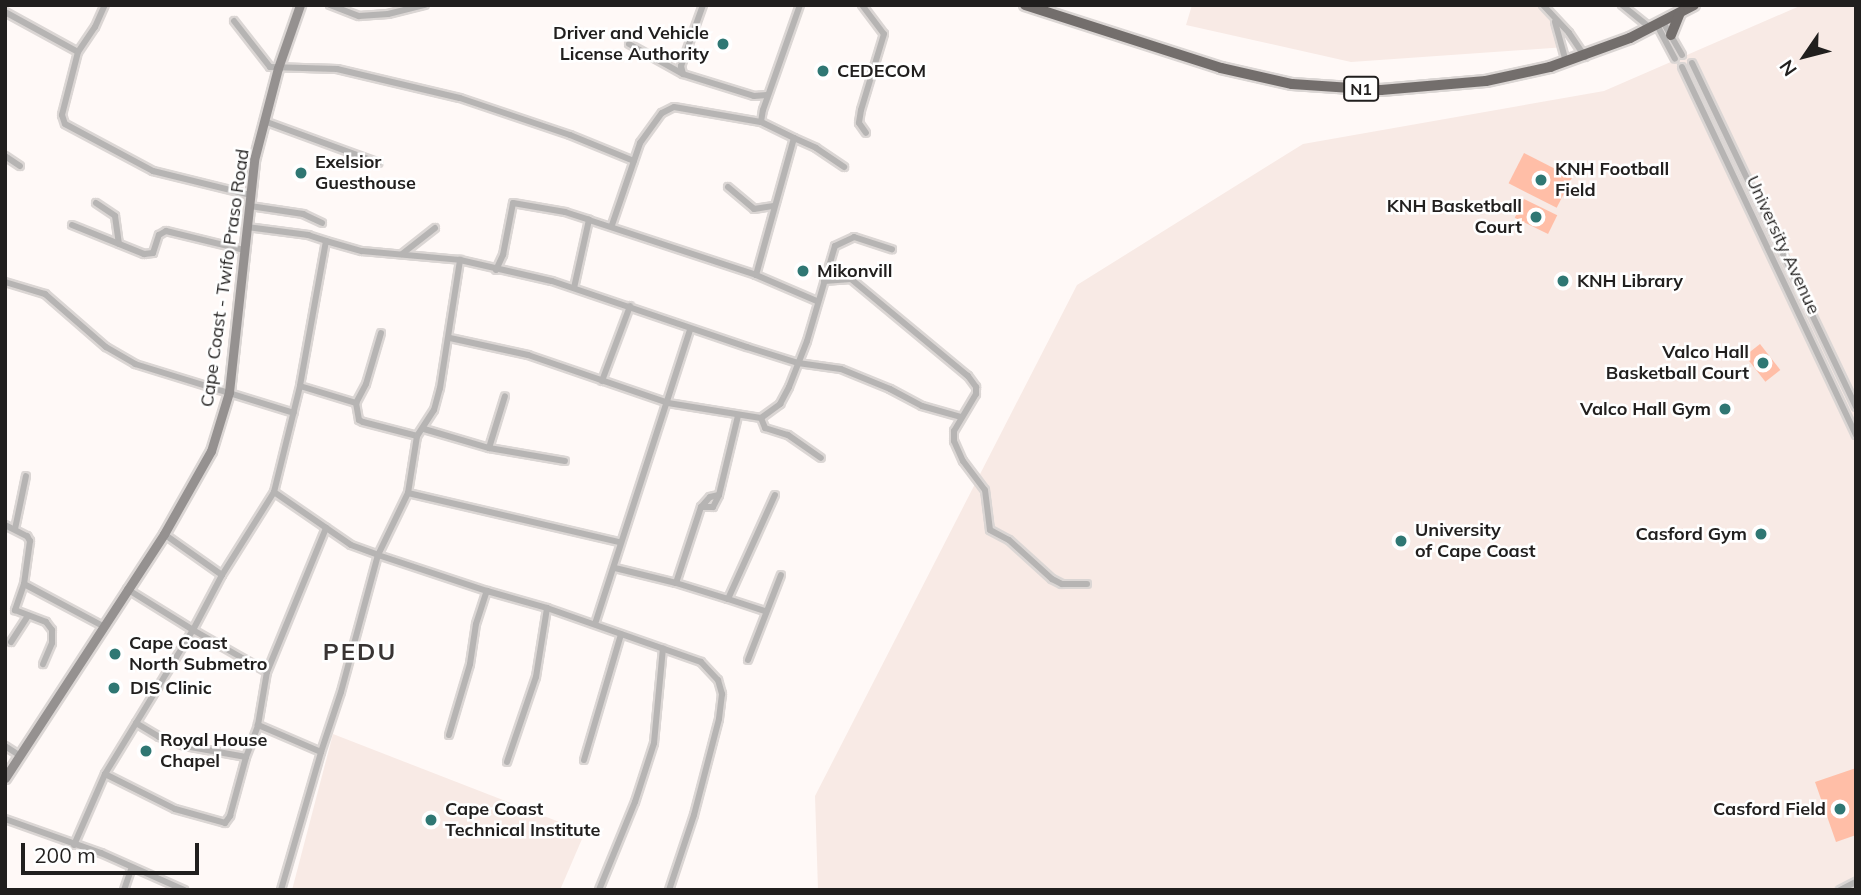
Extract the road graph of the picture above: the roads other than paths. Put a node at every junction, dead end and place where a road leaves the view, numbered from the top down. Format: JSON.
{"nodes":[{"id":1,"x":105,"y":5,"type":"edge"},
{"id":2,"x":300,"y":5,"type":"edge"},
{"id":3,"x":330,"y":5,"type":"edge"},
{"id":4,"x":425,"y":5,"type":"edge"},
{"id":5,"x":703,"y":5,"type":"edge"},
{"id":6,"x":800,"y":5,"type":"edge"},
{"id":7,"x":862,"y":5,"type":"edge"},
{"id":8,"x":1025,"y":5,"type":"edge"},
{"id":9,"x":1542,"y":5,"type":"edge"},
{"id":10,"x":1622,"y":5,"type":"edge"},
{"id":11,"x":1694,"y":5,"type":"edge"},
{"id":12,"x":5,"y":12,"type":"edge"},
{"id":13,"x":1681,"y":13,"type":"junction"},
{"id":14,"x":234,"y":21,"type":"dead end"},
{"id":15,"x":1555,"y":22,"type":"junction"},
{"id":16,"x":1654,"y":27,"type":"junction"},
{"id":17,"x":1668,"y":36,"type":"junction"},
{"id":18,"x":629,"y":44,"type":"dead end"},
{"id":19,"x":78,"y":52,"type":"junction"},
{"id":20,"x":1585,"y":57,"type":"junction"},
{"id":21,"x":1678,"y":57,"type":"dead end"},
{"id":22,"x":1566,"y":62,"type":"junction"},
{"id":23,"x":1692,"y":63,"type":"dead end"},
{"id":24,"x":1682,"y":67,"type":"dead end"},
{"id":25,"x":278,"y":68,"type":"junction"},
{"id":26,"x":683,"y":74,"type":"junction"},
{"id":27,"x":767,"y":94,"type":"junction"},
{"id":28,"x":264,"y":121,"type":"junction"},
{"id":29,"x":761,"y":122,"type":"junction"},
{"id":30,"x":866,"y":133,"type":"dead end"},
{"id":31,"x":794,"y":138,"type":"junction"},
{"id":32,"x":5,"y":156,"type":"edge"},
{"id":33,"x":634,"y":162,"type":"junction"},
{"id":34,"x":379,"y":163,"type":"dead end"},
{"id":35,"x":20,"y":166,"type":"dead end"},
{"id":36,"x":844,"y":167,"type":"dead end"},
{"id":37,"x":728,"y":187,"type":"dead end"},
{"id":38,"x":252,"y":195,"type":"junction"},
{"id":39,"x":96,"y":203,"type":"dead end"},
{"id":40,"x":250,"y":206,"type":"junction"},
{"id":41,"x":774,"y":206,"type":"junction"},
{"id":42,"x":589,"y":220,"type":"junction"},
{"id":43,"x":323,"y":223,"type":"dead end"},
{"id":44,"x":72,"y":225,"type":"dead end"},
{"id":45,"x":612,"y":225,"type":"junction"},
{"id":46,"x":247,"y":228,"type":"junction"},
{"id":47,"x":435,"y":228,"type":"dead end"},
{"id":48,"x":326,"y":241,"type":"junction"},
{"id":49,"x":118,"y":244,"type":"junction"},
{"id":50,"x":892,"y":249,"type":"dead end"},
{"id":51,"x":244,"y":250,"type":"junction"},
{"id":52,"x":402,"y":254,"type":"junction"},
{"id":53,"x":460,"y":260,"type":"junction"},
{"id":54,"x":496,"y":270,"type":"junction"},
{"id":55,"x":756,"y":275,"type":"junction"},
{"id":56,"x":824,"y":281,"type":"junction"},
{"id":57,"x":5,"y":282,"type":"edge"},
{"id":58,"x":574,"y":288,"type":"junction"},
{"id":59,"x":817,"y":301,"type":"junction"},
{"id":60,"x":630,"y":306,"type":"junction"},
{"id":61,"x":690,"y":330,"type":"junction"},
{"id":62,"x":381,"y":333,"type":"dead end"},
{"id":63,"x":450,"y":338,"type":"junction"},
{"id":64,"x":798,"y":363,"type":"junction"},
{"id":65,"x":602,"y":382,"type":"junction"},
{"id":66,"x":300,"y":386,"type":"junction"},
{"id":67,"x":229,"y":392,"type":"junction"},
{"id":68,"x":505,"y":396,"type":"dead end"},
{"id":69,"x":356,"y":403,"type":"junction"},
{"id":70,"x":668,"y":403,"type":"junction"},
{"id":71,"x":1856,"y":407,"type":"edge"},
{"id":72,"x":294,"y":413,"type":"junction"},
{"id":73,"x":738,"y":416,"type":"junction"},
{"id":74,"x":961,"y":417,"type":"junction"},
{"id":75,"x":761,"y":418,"type":"junction"},
{"id":76,"x":424,"y":429,"type":"junction"},
{"id":77,"x":1856,"y":435,"type":"edge"},
{"id":78,"x":417,"y":436,"type":"junction"},
{"id":79,"x":489,"y":448,"type":"junction"},
{"id":80,"x":821,"y":458,"type":"dead end"},
{"id":81,"x":565,"y":461,"type":"dead end"},
{"id":82,"x":26,"y":476,"type":"dead end"},
{"id":83,"x":274,"y":492,"type":"junction"},
{"id":84,"x":408,"y":493,"type":"junction"},
{"id":85,"x":775,"y":495,"type":"dead end"},
{"id":86,"x":5,"y":525,"type":"edge"},
{"id":87,"x":326,"y":528,"type":"junction"},
{"id":88,"x":15,"y":529,"type":"junction"},
{"id":89,"x":164,"y":534,"type":"junction"},
{"id":90,"x":619,"y":542,"type":"junction"},
{"id":91,"x":378,"y":555,"type":"junction"},
{"id":92,"x":615,"y":568,"type":"junction"},
{"id":93,"x":222,"y":575,"type":"junction"},
{"id":94,"x":780,"y":575,"type":"dead end"},
{"id":95,"x":676,"y":583,"type":"junction"},
{"id":96,"x":24,"y":584,"type":"junction"},
{"id":97,"x":1087,"y":584,"type":"dead end"},
{"id":98,"x":127,"y":589,"type":"junction"},
{"id":99,"x":487,"y":591,"type":"junction"},
{"id":100,"x":728,"y":599,"type":"junction"},
{"id":101,"x":547,"y":608,"type":"junction"},
{"id":102,"x":765,"y":611,"type":"junction"},
{"id":103,"x":28,"y":616,"type":"junction"},
{"id":104,"x":596,"y":624,"type":"junction"},
{"id":105,"x":103,"y":626,"type":"junction"},
{"id":106,"x":192,"y":630,"type":"junction"},
{"id":107,"x":621,"y":634,"type":"junction"},
{"id":108,"x":11,"y":642,"type":"dead end"},
{"id":109,"x":663,"y":648,"type":"junction"},
{"id":110,"x":748,"y":660,"type":"dead end"},
{"id":111,"x":43,"y":664,"type":"dead end"},
{"id":112,"x":268,"y":672,"type":"junction"},
{"id":113,"x":136,"y":723,"type":"junction"},
{"id":114,"x":258,"y":725,"type":"junction"},
{"id":115,"x":449,"y":734,"type":"dead end"},
{"id":116,"x":5,"y":746,"type":"edge"},
{"id":117,"x":321,"y":752,"type":"junction"},
{"id":118,"x":19,"y":755,"type":"junction"},
{"id":119,"x":246,"y":757,"type":"junction"},
{"id":120,"x":584,"y":760,"type":"dead end"},
{"id":121,"x":507,"y":762,"type":"dead end"},
{"id":122,"x":104,"y":774,"type":"junction"},
{"id":123,"x":5,"y":778,"type":"edge"},
{"id":124,"x":5,"y":819,"type":"edge"},
{"id":125,"x":74,"y":845,"type":"junction"},
{"id":126,"x":132,"y":867,"type":"junction"},
{"id":127,"x":1856,"y":882,"type":"edge"},
{"id":128,"x":124,"y":890,"type":"edge"},
{"id":129,"x":184,"y":890,"type":"edge"},
{"id":130,"x":281,"y":890,"type":"edge"},
{"id":131,"x":599,"y":890,"type":"edge"},
{"id":132,"x":669,"y":890,"type":"edge"},
{"id":133,"x":1840,"y":890,"type":"edge"}],
"edges":[{"from":1,"to":19,"type":"street"},
{"from":2,"to":25,"type":"main road","name":"Cape Coast - Twifo Praso Road"},
{"from":3,"to":4,"type":"street"},
{"from":5,"to":26,"type":"street"},
{"from":6,"to":27,"type":"street"},
{"from":7,"to":30,"type":"street"},
{"from":8,"to":22,"type":"highway","number":"N1"},
{"from":9,"to":15,"type":"street"},
{"from":10,"to":16,"type":"street"},
{"from":11,"to":13,"type":"highway","number":"N1"},
{"from":12,"to":19,"type":"street"},
{"from":13,"to":16,"type":"highway","number":"N1"},
{"from":13,"to":17,"type":"highway"},
{"from":14,"to":25,"type":"street"},
{"from":15,"to":20,"type":"street"},
{"from":15,"to":22,"type":"street"},
{"from":16,"to":17,"type":"highway"},
{"from":16,"to":17,"type":"street"},
{"from":16,"to":20,"type":"highway","number":"N1"},
{"from":17,"to":21,"type":"street"},
{"from":18,"to":26,"type":"street"},
{"from":19,"to":38,"type":"street"},
{"from":20,"to":22,"type":"highway","number":"N1"},
{"from":23,"to":71,"type":"street","name":"University Avenue"},
{"from":24,"to":77,"type":"street","name":"University Avenue"},
{"from":25,"to":28,"type":"main road","name":"Cape Coast - Twifo Praso Road"},
{"from":25,"to":33,"type":"street"},
{"from":26,"to":27,"type":"street"},
{"from":27,"to":29,"type":"street"},
{"from":28,"to":34,"type":"street"},
{"from":28,"to":38,"type":"main road","name":"Cape Coast - Twifo Praso Road"},
{"from":29,"to":31,"type":"street"},
{"from":29,"to":33,"type":"street"},
{"from":31,"to":36,"type":"street"},
{"from":31,"to":41,"type":"street"},
{"from":32,"to":35,"type":"street"},
{"from":33,"to":45,"type":"street"},
{"from":37,"to":41,"type":"street"},
{"from":38,"to":40,"type":"main road","name":"Cape Coast - Twifo Praso Road"},
{"from":39,"to":49,"type":"street"},
{"from":40,"to":43,"type":"street"},
{"from":40,"to":46,"type":"main road","name":"Cape Coast - Twifo Praso Road"},
{"from":41,"to":55,"type":"street"},
{"from":42,"to":45,"type":"street"},
{"from":42,"to":54,"type":"street"},
{"from":42,"to":58,"type":"street"},
{"from":44,"to":49,"type":"street"},
{"from":45,"to":55,"type":"street"},
{"from":46,"to":48,"type":"street"},
{"from":46,"to":51,"type":"main road","name":"Cape Coast - Twifo Praso Road"},
{"from":47,"to":52,"type":"street"},
{"from":48,"to":52,"type":"street"},
{"from":48,"to":66,"type":"street"},
{"from":49,"to":51,"type":"street"},
{"from":50,"to":56,"type":"street"},
{"from":51,"to":67,"type":"main road","name":"Cape Coast - Twifo Praso Road"},
{"from":52,"to":53,"type":"street"},
{"from":53,"to":54,"type":"street"},
{"from":53,"to":63,"type":"street"},
{"from":54,"to":58,"type":"street"},
{"from":55,"to":59,"type":"street"},
{"from":56,"to":59,"type":"street"},
{"from":56,"to":74,"type":"street"},
{"from":57,"to":67,"type":"street"},
{"from":58,"to":60,"type":"street"},
{"from":59,"to":64,"type":"street"},
{"from":60,"to":61,"type":"street"},
{"from":60,"to":65,"type":"street"},
{"from":61,"to":64,"type":"street"},
{"from":61,"to":70,"type":"street"},
{"from":62,"to":69,"type":"street"},
{"from":63,"to":65,"type":"street"},
{"from":63,"to":76,"type":"street"},
{"from":64,"to":74,"type":"street"},
{"from":64,"to":75,"type":"street"},
{"from":65,"to":70,"type":"street"},
{"from":66,"to":69,"type":"street"},
{"from":66,"to":72,"type":"street"},
{"from":67,"to":72,"type":"street"},
{"from":67,"to":89,"type":"main road","name":"Cape Coast - Twifo Praso Road"},
{"from":68,"to":79,"type":"street"},
{"from":69,"to":78,"type":"street"},
{"from":70,"to":73,"type":"street"},
{"from":70,"to":90,"type":"street"},
{"from":72,"to":83,"type":"street"},
{"from":73,"to":75,"type":"street"},
{"from":73,"to":95,"type":"street"},
{"from":74,"to":97,"type":"street"},
{"from":75,"to":80,"type":"street"},
{"from":76,"to":78,"type":"street"},
{"from":76,"to":79,"type":"street"},
{"from":78,"to":84,"type":"street"},
{"from":79,"to":81,"type":"street"},
{"from":82,"to":88,"type":"street"},
{"from":83,"to":87,"type":"street"},
{"from":83,"to":93,"type":"street"},
{"from":84,"to":90,"type":"street"},
{"from":84,"to":91,"type":"street"},
{"from":85,"to":100,"type":"street"},
{"from":86,"to":88,"type":"street"},
{"from":87,"to":91,"type":"street"},
{"from":87,"to":112,"type":"street"},
{"from":88,"to":96,"type":"street"},
{"from":89,"to":93,"type":"street"},
{"from":89,"to":98,"type":"main road","name":"Cape Coast - Twifo Praso Road"},
{"from":90,"to":92,"type":"street"},
{"from":91,"to":99,"type":"street"},
{"from":91,"to":117,"type":"street"},
{"from":92,"to":95,"type":"street"},
{"from":92,"to":104,"type":"street"},
{"from":93,"to":106,"type":"street"},
{"from":94,"to":102,"type":"street"},
{"from":95,"to":100,"type":"street"},
{"from":96,"to":103,"type":"street"},
{"from":96,"to":105,"type":"street"},
{"from":98,"to":105,"type":"main road","name":"Cape Coast - Twifo Praso Road"},
{"from":98,"to":106,"type":"street"},
{"from":99,"to":101,"type":"street"},
{"from":99,"to":115,"type":"street"},
{"from":100,"to":102,"type":"street"},
{"from":101,"to":104,"type":"street"},
{"from":101,"to":121,"type":"street"},
{"from":102,"to":110,"type":"street"},
{"from":103,"to":108,"type":"street"},
{"from":103,"to":111,"type":"street"},
{"from":104,"to":107,"type":"street"},
{"from":105,"to":118,"type":"main road","name":"Cape Coast - Twifo Praso Road"},
{"from":106,"to":112,"type":"street"},
{"from":106,"to":113,"type":"street"},
{"from":107,"to":109,"type":"street"},
{"from":107,"to":120,"type":"street"},
{"from":109,"to":131,"type":"street"},
{"from":109,"to":132,"type":"street"},
{"from":112,"to":114,"type":"street"},
{"from":113,"to":119,"type":"street"},
{"from":113,"to":122,"type":"street"},
{"from":114,"to":117,"type":"street"},
{"from":114,"to":119,"type":"street"},
{"from":116,"to":118,"type":"street"},
{"from":117,"to":130,"type":"street"},
{"from":118,"to":123,"type":"main road","name":"Cape Coast - Twifo Praso Road"},
{"from":119,"to":122,"type":"street"},
{"from":122,"to":125,"type":"street"},
{"from":124,"to":125,"type":"street"},
{"from":125,"to":126,"type":"street"},
{"from":126,"to":128,"type":"street"},
{"from":126,"to":129,"type":"street"},
{"from":127,"to":133,"type":"street"}]}
